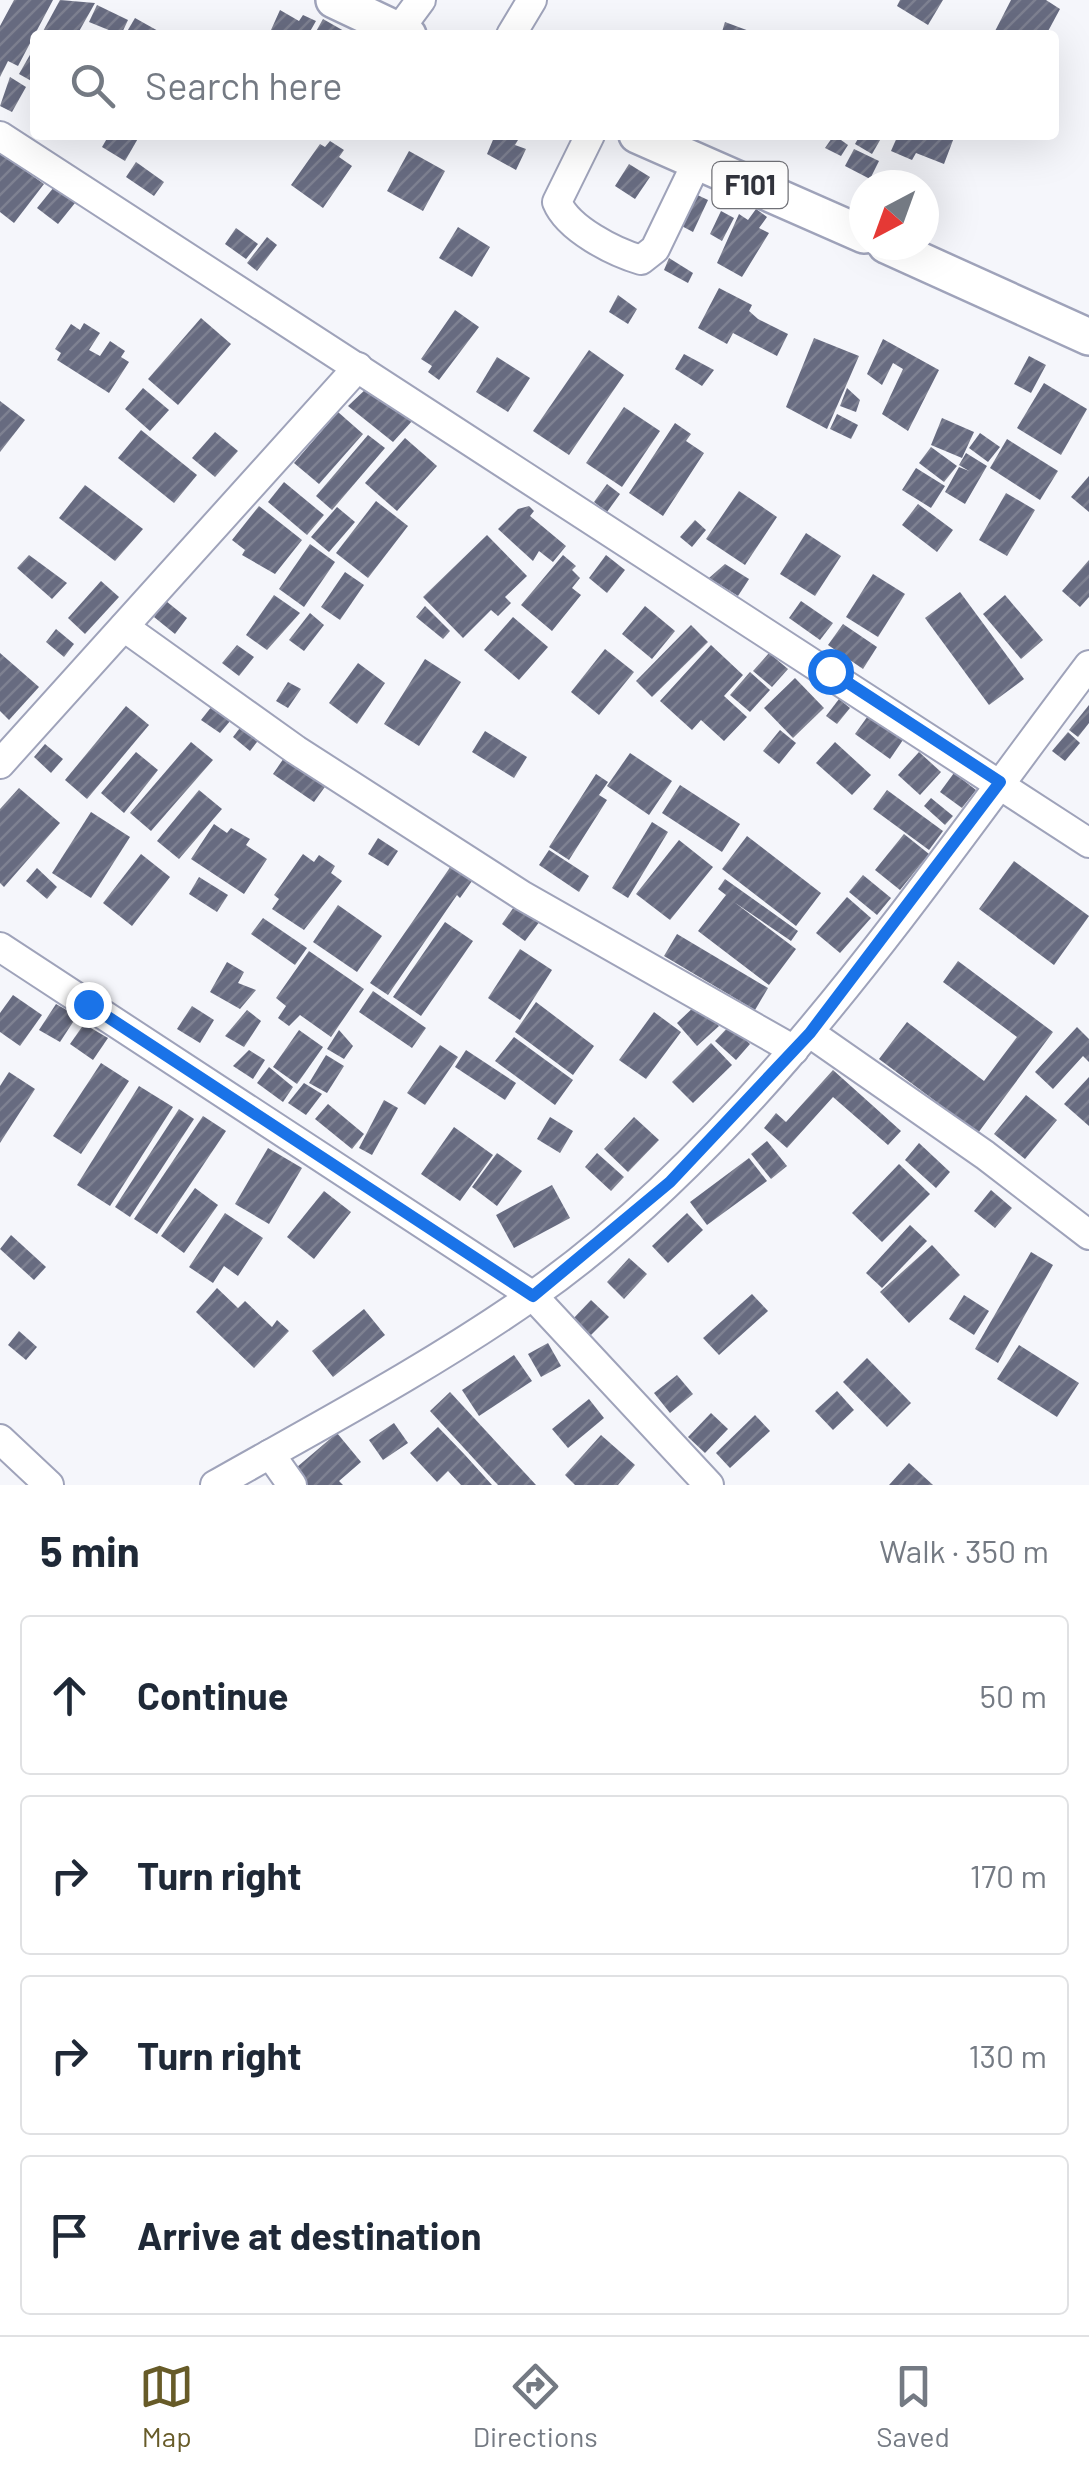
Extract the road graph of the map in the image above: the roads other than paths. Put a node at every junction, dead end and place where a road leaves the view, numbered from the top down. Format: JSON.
{"nodes":[{"id":1,"x":334,"y":0,"type":"edge"},
{"id":2,"x":421,"y":0,"type":"edge"},
{"id":3,"x":522,"y":3,"type":"edge"},
{"id":4,"x":397,"y":30,"type":"edge"},
{"id":5,"x":405,"y":30,"type":"edge"},
{"id":6,"x":513,"y":30,"type":"edge"},
{"id":7,"x":0,"y":136,"type":"edge"},
{"id":8,"x":588,"y":140,"type":"edge"},
{"id":9,"x":647,"y":140,"type":"edge"},
{"id":10,"x":698,"y":162,"type":"junction"},
{"id":11,"x":849,"y":228,"type":"edge"},
{"id":12,"x":919,"y":260,"type":"edge"},
{"id":13,"x":1089,"y":336,"type":"edge"},
{"id":14,"x":358,"y":366,"type":"junction"},
{"id":15,"x":124,"y":627,"type":"junction"},
{"id":16,"x":1089,"y":664,"type":"edge"},
{"id":17,"x":0,"y":764,"type":"edge"},
{"id":18,"x":1000,"y":782,"type":"junction"},
{"id":19,"x":1089,"y":843,"type":"edge"},
{"id":20,"x":0,"y":947,"type":"edge"},
{"id":21,"x":802,"y":1042,"type":"junction"},
{"id":22,"x":1089,"y":1235,"type":"edge"},
{"id":23,"x":533,"y":1296,"type":"junction"},
{"id":24,"x":0,"y":1440,"type":"edge"},
{"id":25,"x":270,"y":1454,"type":"junction"},
{"id":26,"x":49,"y":1485,"type":"edge"},
{"id":27,"x":214,"y":1485,"type":"edge"},
{"id":28,"x":292,"y":1485,"type":"edge"},
{"id":29,"x":709,"y":1485,"type":"edge"}],
"edges":[{"from":1,"to":4,"type":"main road"},
{"from":2,"to":5,"type":"street"},
{"from":3,"to":6,"type":"street"},
{"from":7,"to":14,"type":"street"},
{"from":8,"to":10,"type":"street"},
{"from":9,"to":10,"type":"main road","number":"F101"},
{"from":10,"to":11,"type":"main road","number":"F101"},
{"from":12,"to":13,"type":"main road"},
{"from":14,"to":15,"type":"street"},
{"from":14,"to":18,"type":"street"},
{"from":15,"to":17,"type":"street"},
{"from":15,"to":21,"type":"street"},
{"from":16,"to":18,"type":"street"},
{"from":18,"to":19,"type":"street"},
{"from":18,"to":21,"type":"street"},
{"from":20,"to":23,"type":"street"},
{"from":21,"to":22,"type":"street"},
{"from":21,"to":23,"type":"street"},
{"from":23,"to":25,"type":"street"},
{"from":23,"to":29,"type":"street"},
{"from":24,"to":26,"type":"street"},
{"from":25,"to":27,"type":"street"},
{"from":25,"to":28,"type":"street"}]}
